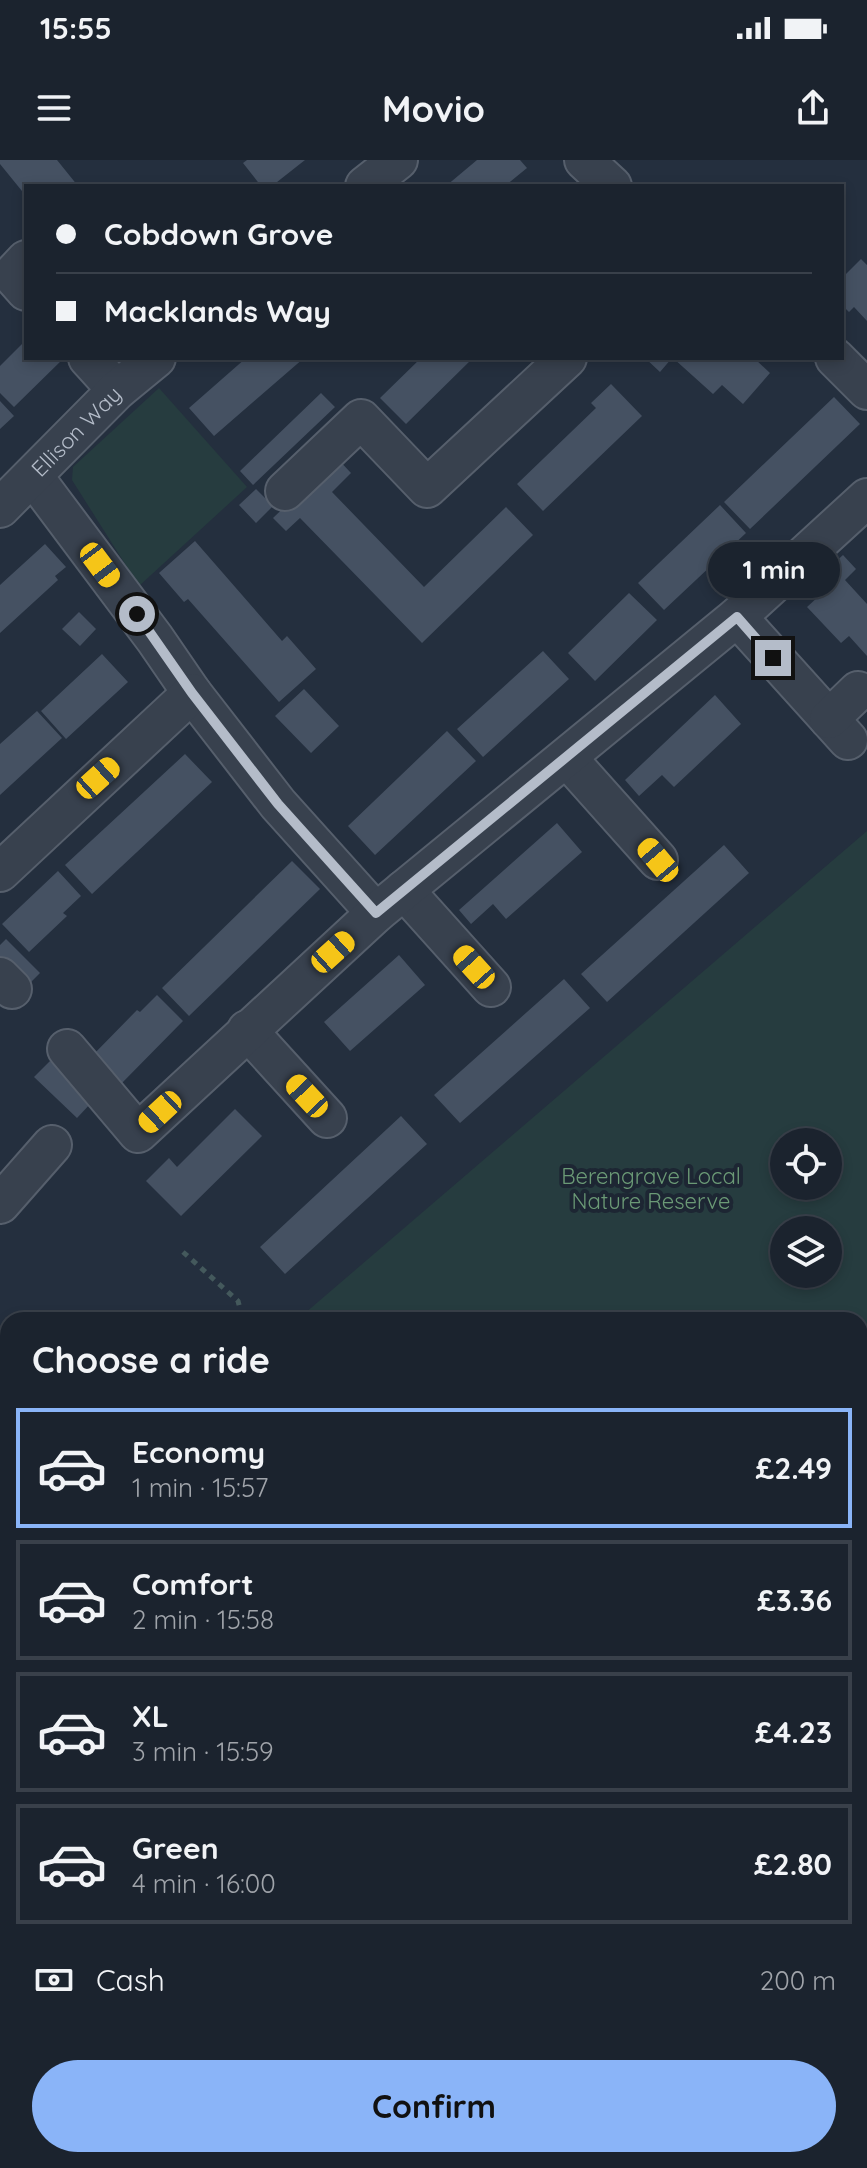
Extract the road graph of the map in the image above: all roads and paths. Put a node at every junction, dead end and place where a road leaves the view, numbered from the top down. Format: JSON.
{"nodes":[{"id":1,"x":398,"y":160,"type":"edge"},
{"id":2,"x":584,"y":160,"type":"edge"},
{"id":3,"x":368,"y":184,"type":"edge"},
{"id":4,"x":610,"y":184,"type":"edge"},
{"id":5,"x":24,"y":262,"type":"edge"},
{"id":6,"x":24,"y":289,"type":"edge"},
{"id":7,"x":90,"y":360,"type":"edge"},
{"id":8,"x":154,"y":360,"type":"edge"},
{"id":9,"x":565,"y":360,"type":"edge"},
{"id":10,"x":837,"y":360,"type":"edge"},
{"id":11,"x":117,"y":390,"type":"junction"},
{"id":12,"x":867,"y":390,"type":"edge"},
{"id":13,"x":33,"y":476,"type":"junction"},
{"id":14,"x":285,"y":491,"type":"dead end"},
{"id":15,"x":867,"y":498,"type":"edge"},
{"id":16,"x":0,"y":508,"type":"edge"},
{"id":17,"x":737,"y":617,"type":"junction"},
{"id":18,"x":858,"y":691,"type":"dead end"},
{"id":19,"x":192,"y":693,"type":"junction"},
{"id":20,"x":567,"y":758,"type":"junction"},
{"id":21,"x":658,"y":860,"type":"dead end"},
{"id":22,"x":0,"y":872,"type":"edge"},
{"id":23,"x":390,"y":902,"type":"junction"},
{"id":24,"x":491,"y":987,"type":"dead end"},
{"id":25,"x":247,"y":1030,"type":"junction"},
{"id":26,"x":67,"y":1049,"type":"dead end"},
{"id":27,"x":327,"y":1118,"type":"dead end"},
{"id":28,"x":52,"y":1145,"type":"dead end"},
{"id":29,"x":0,"y":1204,"type":"edge"},
{"id":30,"x":183,"y":1252,"type":"dead end"},
{"id":31,"x":241,"y":1312,"type":"edge"}],
"edges":[{"from":1,"to":3,"type":"street"},
{"from":2,"to":4,"type":"street"},
{"from":5,"to":6,"type":"street"},
{"from":7,"to":11,"type":"street"},
{"from":8,"to":11,"type":"street","name":"Ellison Way"},
{"from":9,"to":14,"type":"street"},
{"from":10,"to":12,"type":"street"},
{"from":11,"to":13,"type":"street","name":"Ellison Way"},
{"from":13,"to":16,"type":"street","name":"Ellison Way"},
{"from":13,"to":19,"type":"street"},
{"from":15,"to":17,"type":"street"},
{"from":17,"to":18,"type":"street"},
{"from":17,"to":20,"type":"street"},
{"from":19,"to":22,"type":"street"},
{"from":19,"to":23,"type":"street"},
{"from":20,"to":21,"type":"street"},
{"from":20,"to":23,"type":"street"},
{"from":23,"to":24,"type":"street"},
{"from":23,"to":25,"type":"street"},
{"from":25,"to":26,"type":"street"},
{"from":25,"to":27,"type":"street"},
{"from":28,"to":29,"type":"street"},
{"from":30,"to":31,"type":"path"}]}
